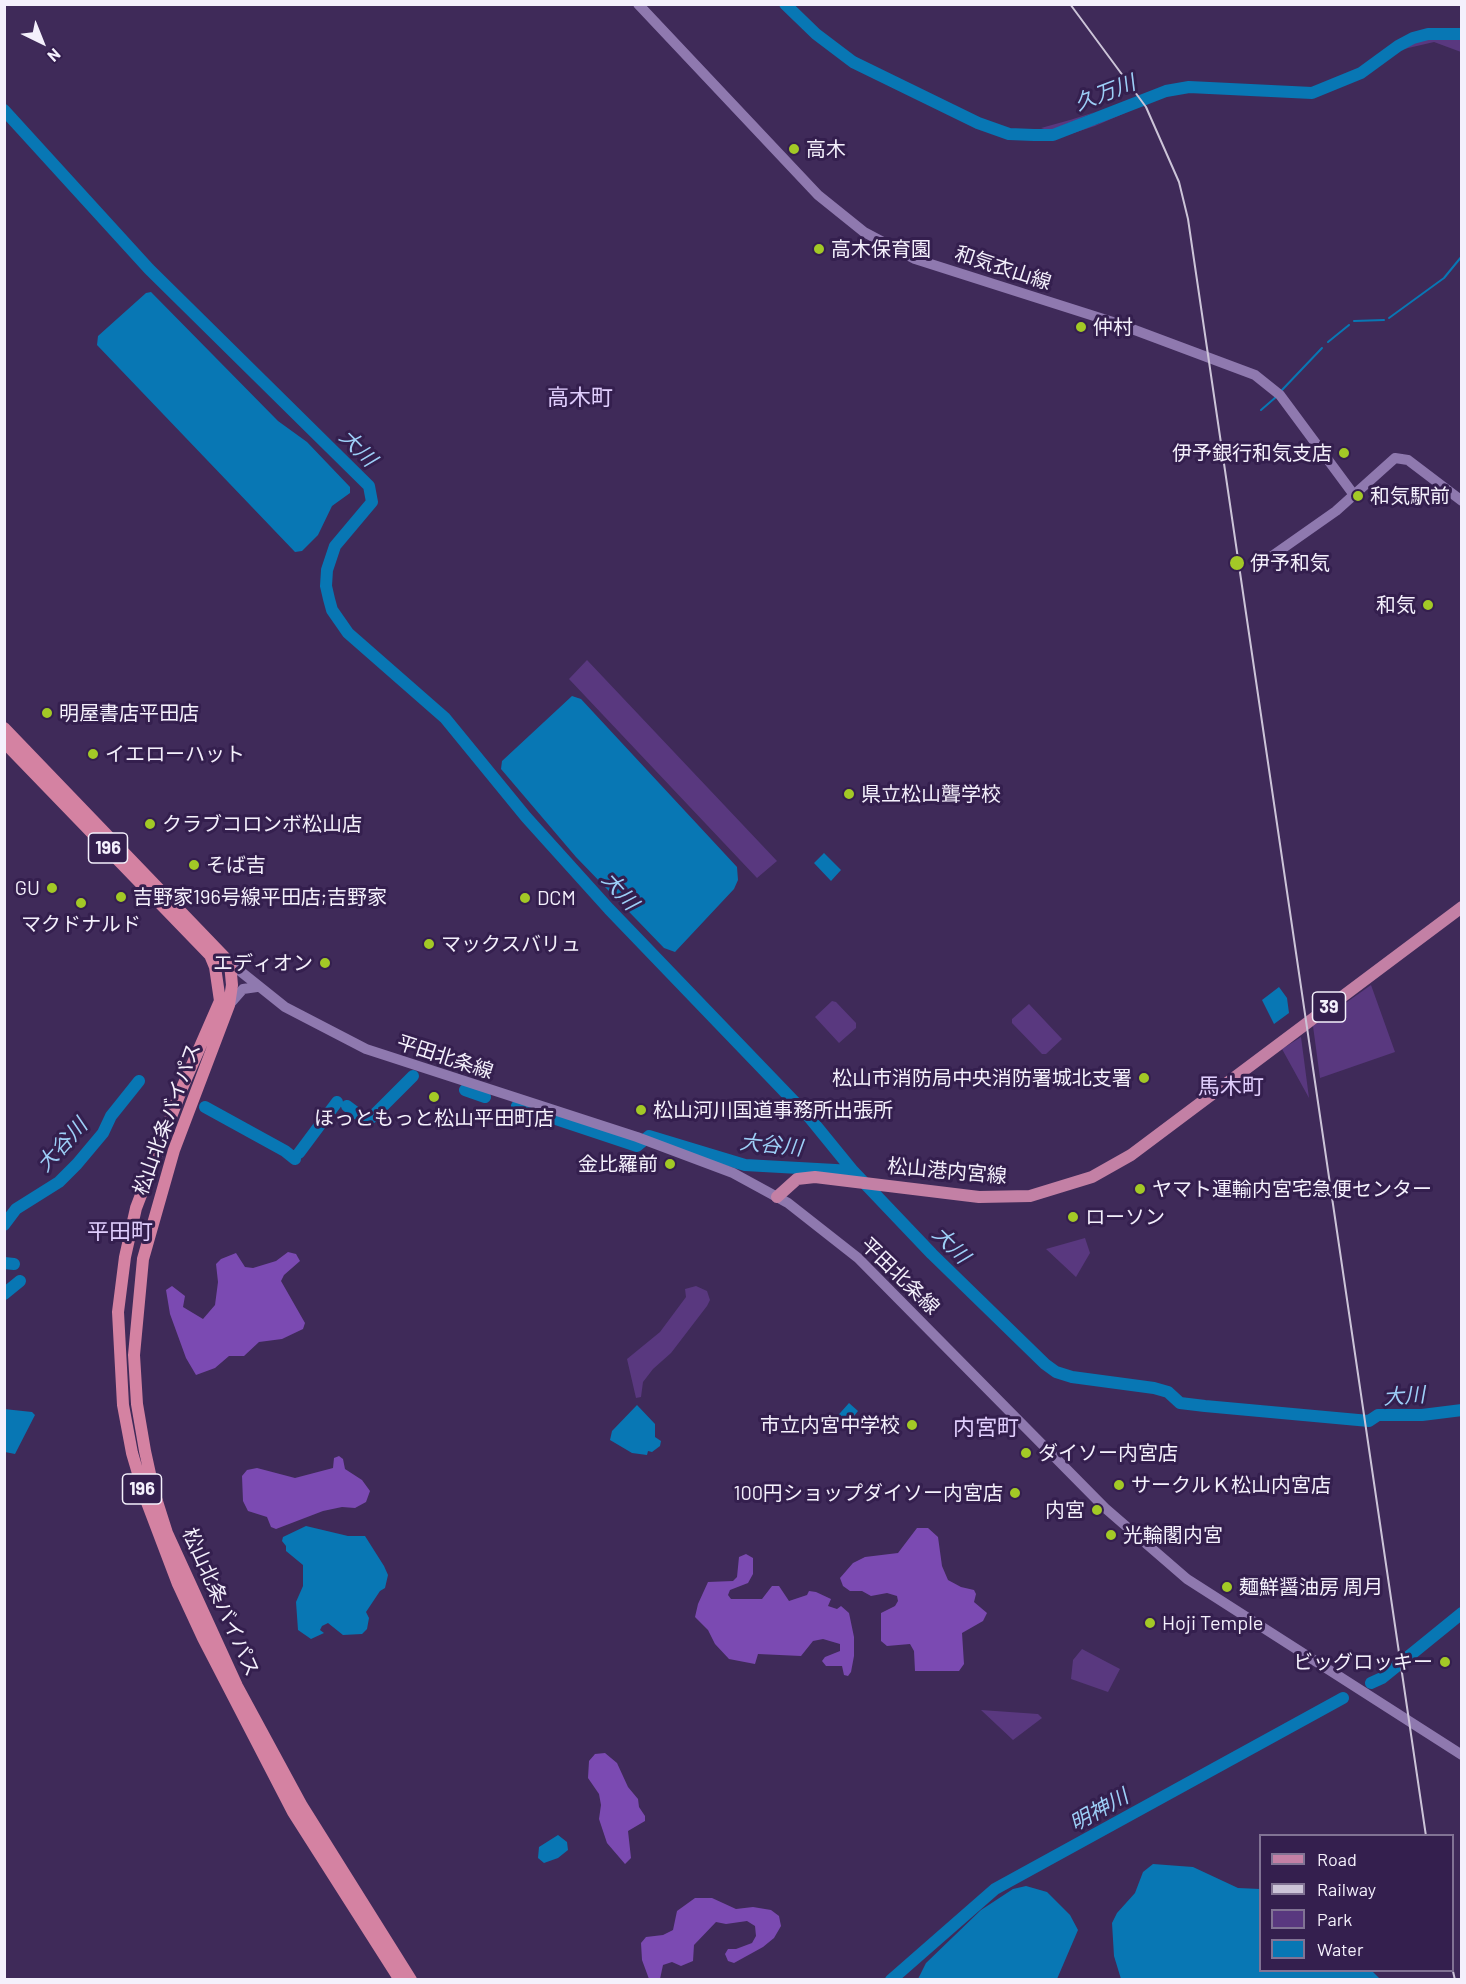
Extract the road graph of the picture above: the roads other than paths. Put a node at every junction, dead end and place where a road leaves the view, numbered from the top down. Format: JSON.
{"nodes":[{"id":1,"x":638,"y":4,"type":"edge"},
{"id":2,"x":1354,"y":495,"type":"junction"},
{"id":3,"x":1461,"y":501,"type":"edge"},
{"id":4,"x":1262,"y":563,"type":"dead end"},
{"id":5,"x":4,"y":728,"type":"edge"},
{"id":6,"x":4,"y":742,"type":"edge"},
{"id":7,"x":1461,"y":907,"type":"edge"},
{"id":8,"x":210,"y":955,"type":"junction"},
{"id":9,"x":230,"y":963,"type":"junction"},
{"id":10,"x":257,"y":987,"type":"junction"},
{"id":11,"x":224,"y":1003,"type":"junction"},
{"id":12,"x":777,"y":1197,"type":"junction"},
{"id":13,"x":1461,"y":1755,"type":"edge"},
{"id":14,"x":399,"y":1980,"type":"edge"},
{"id":15,"x":411,"y":1980,"type":"edge"}],
"edges":[{"from":1,"to":2,"type":"main road","name":"和気衣山線"},
{"from":2,"to":3,"type":"main road"},
{"from":2,"to":4,"type":"main road"},
{"from":5,"to":9,"type":"highway","number":"196"},
{"from":6,"to":8,"type":"highway","name":"松山北条バイパス","number":"196"},
{"from":7,"to":12,"type":"main road","name":"松山港内宮線","number":"39"},
{"from":8,"to":9,"type":"highway","number":"196"},
{"from":8,"to":11,"type":"highway","name":"松山北条バイパス","number":"196"},
{"from":9,"to":10,"type":"main road","name":"平田北条線"},
{"from":9,"to":11,"type":"highway","number":"196"},
{"from":10,"to":11,"type":"main road"},
{"from":10,"to":12,"type":"main road","name":"平田北条線"},
{"from":11,"to":14,"type":"highway","name":"松山北条バイパス","number":"196"},
{"from":11,"to":15,"type":"highway","name":"松山北条バイパス","number":"196"},
{"from":12,"to":13,"type":"main road","name":"平田北条線"}]}
